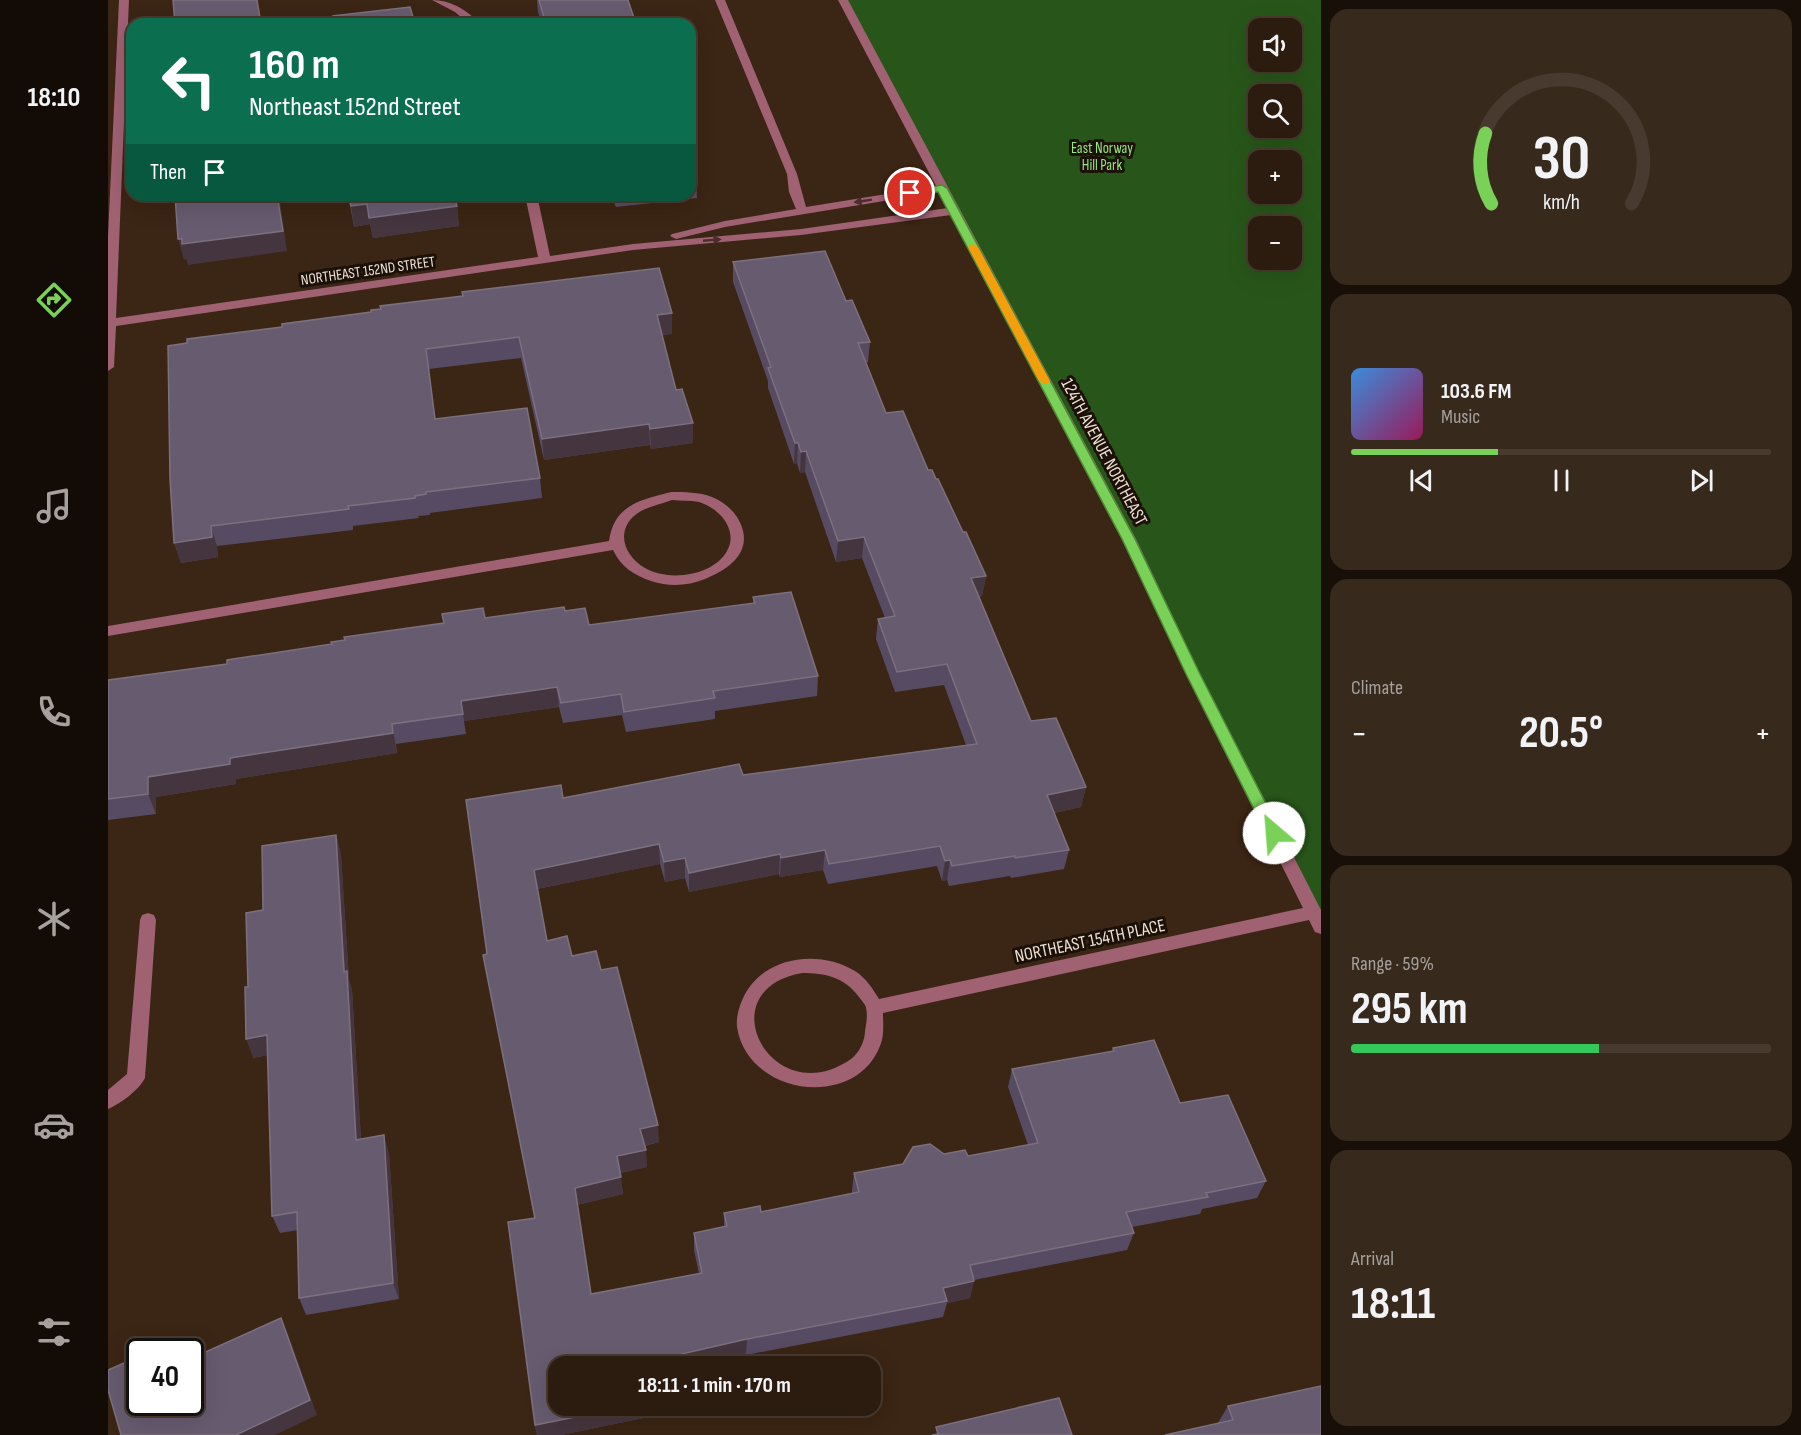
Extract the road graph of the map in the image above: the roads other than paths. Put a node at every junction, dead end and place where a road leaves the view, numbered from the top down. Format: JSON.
{"nodes":[{"id":1,"x":124,"y":0,"type":"edge"},
{"id":2,"x":437,"y":0,"type":"edge"},
{"id":3,"x":720,"y":0,"type":"edge"},
{"id":4,"x":843,"y":0,"type":"edge"},
{"id":5,"x":468,"y":18,"type":"edge"},
{"id":6,"x":942,"y":188,"type":"junction"},
{"id":7,"x":532,"y":201,"type":"edge"},
{"id":8,"x":802,"y":210,"type":"junction"},
{"id":9,"x":954,"y":211,"type":"junction"},
{"id":10,"x":633,"y":247,"type":"junction"},
{"id":11,"x":545,"y":261,"type":"junction"},
{"id":12,"x":109,"y":323,"type":"edge"},
{"id":13,"x":108,"y":367,"type":"edge"},
{"id":14,"x":616,"y":545,"type":"junction"},
{"id":15,"x":108,"y":631,"type":"edge"},
{"id":16,"x":148,"y":920,"type":"dead end"},
{"id":17,"x":1317,"y":920,"type":"edge"},
{"id":18,"x":875,"y":1007,"type":"junction"},
{"id":19,"x":108,"y":1101,"type":"edge"}],
"edges":[{"from":1,"to":12,"type":"street"},
{"from":2,"to":5,"type":"street"},
{"from":3,"to":8,"type":"street"},
{"from":4,"to":6,"type":"street","name":"124TH AVENUE NORTHEAST"},
{"from":6,"to":8,"type":"street","name":"NORTHEAST 152ND STREET","one_way":true},
{"from":6,"to":9,"type":"street","name":"124TH AVENUE NORTHEAST"},
{"from":7,"to":11,"type":"street"},
{"from":8,"to":10,"type":"street","name":"NORTHEAST 152ND STREET"},
{"from":10,"to":9,"type":"street","name":"NORTHEAST 152ND STREET","one_way":true},
{"from":9,"to":17,"type":"street","name":"124TH AVENUE NORTHEAST"},
{"from":10,"to":11,"type":"street","name":"NORTHEAST 152ND STREET"},
{"from":11,"to":12,"type":"street","name":"NORTHEAST 152ND STREET"},
{"from":12,"to":13,"type":"street"},
{"from":14,"to":14,"type":"street"},
{"from":14,"to":15,"type":"street"},
{"from":16,"to":19,"type":"street"},
{"from":17,"to":18,"type":"street","name":"NORTHEAST 154TH PLACE"},
{"from":18,"to":18,"type":"street"}]}
